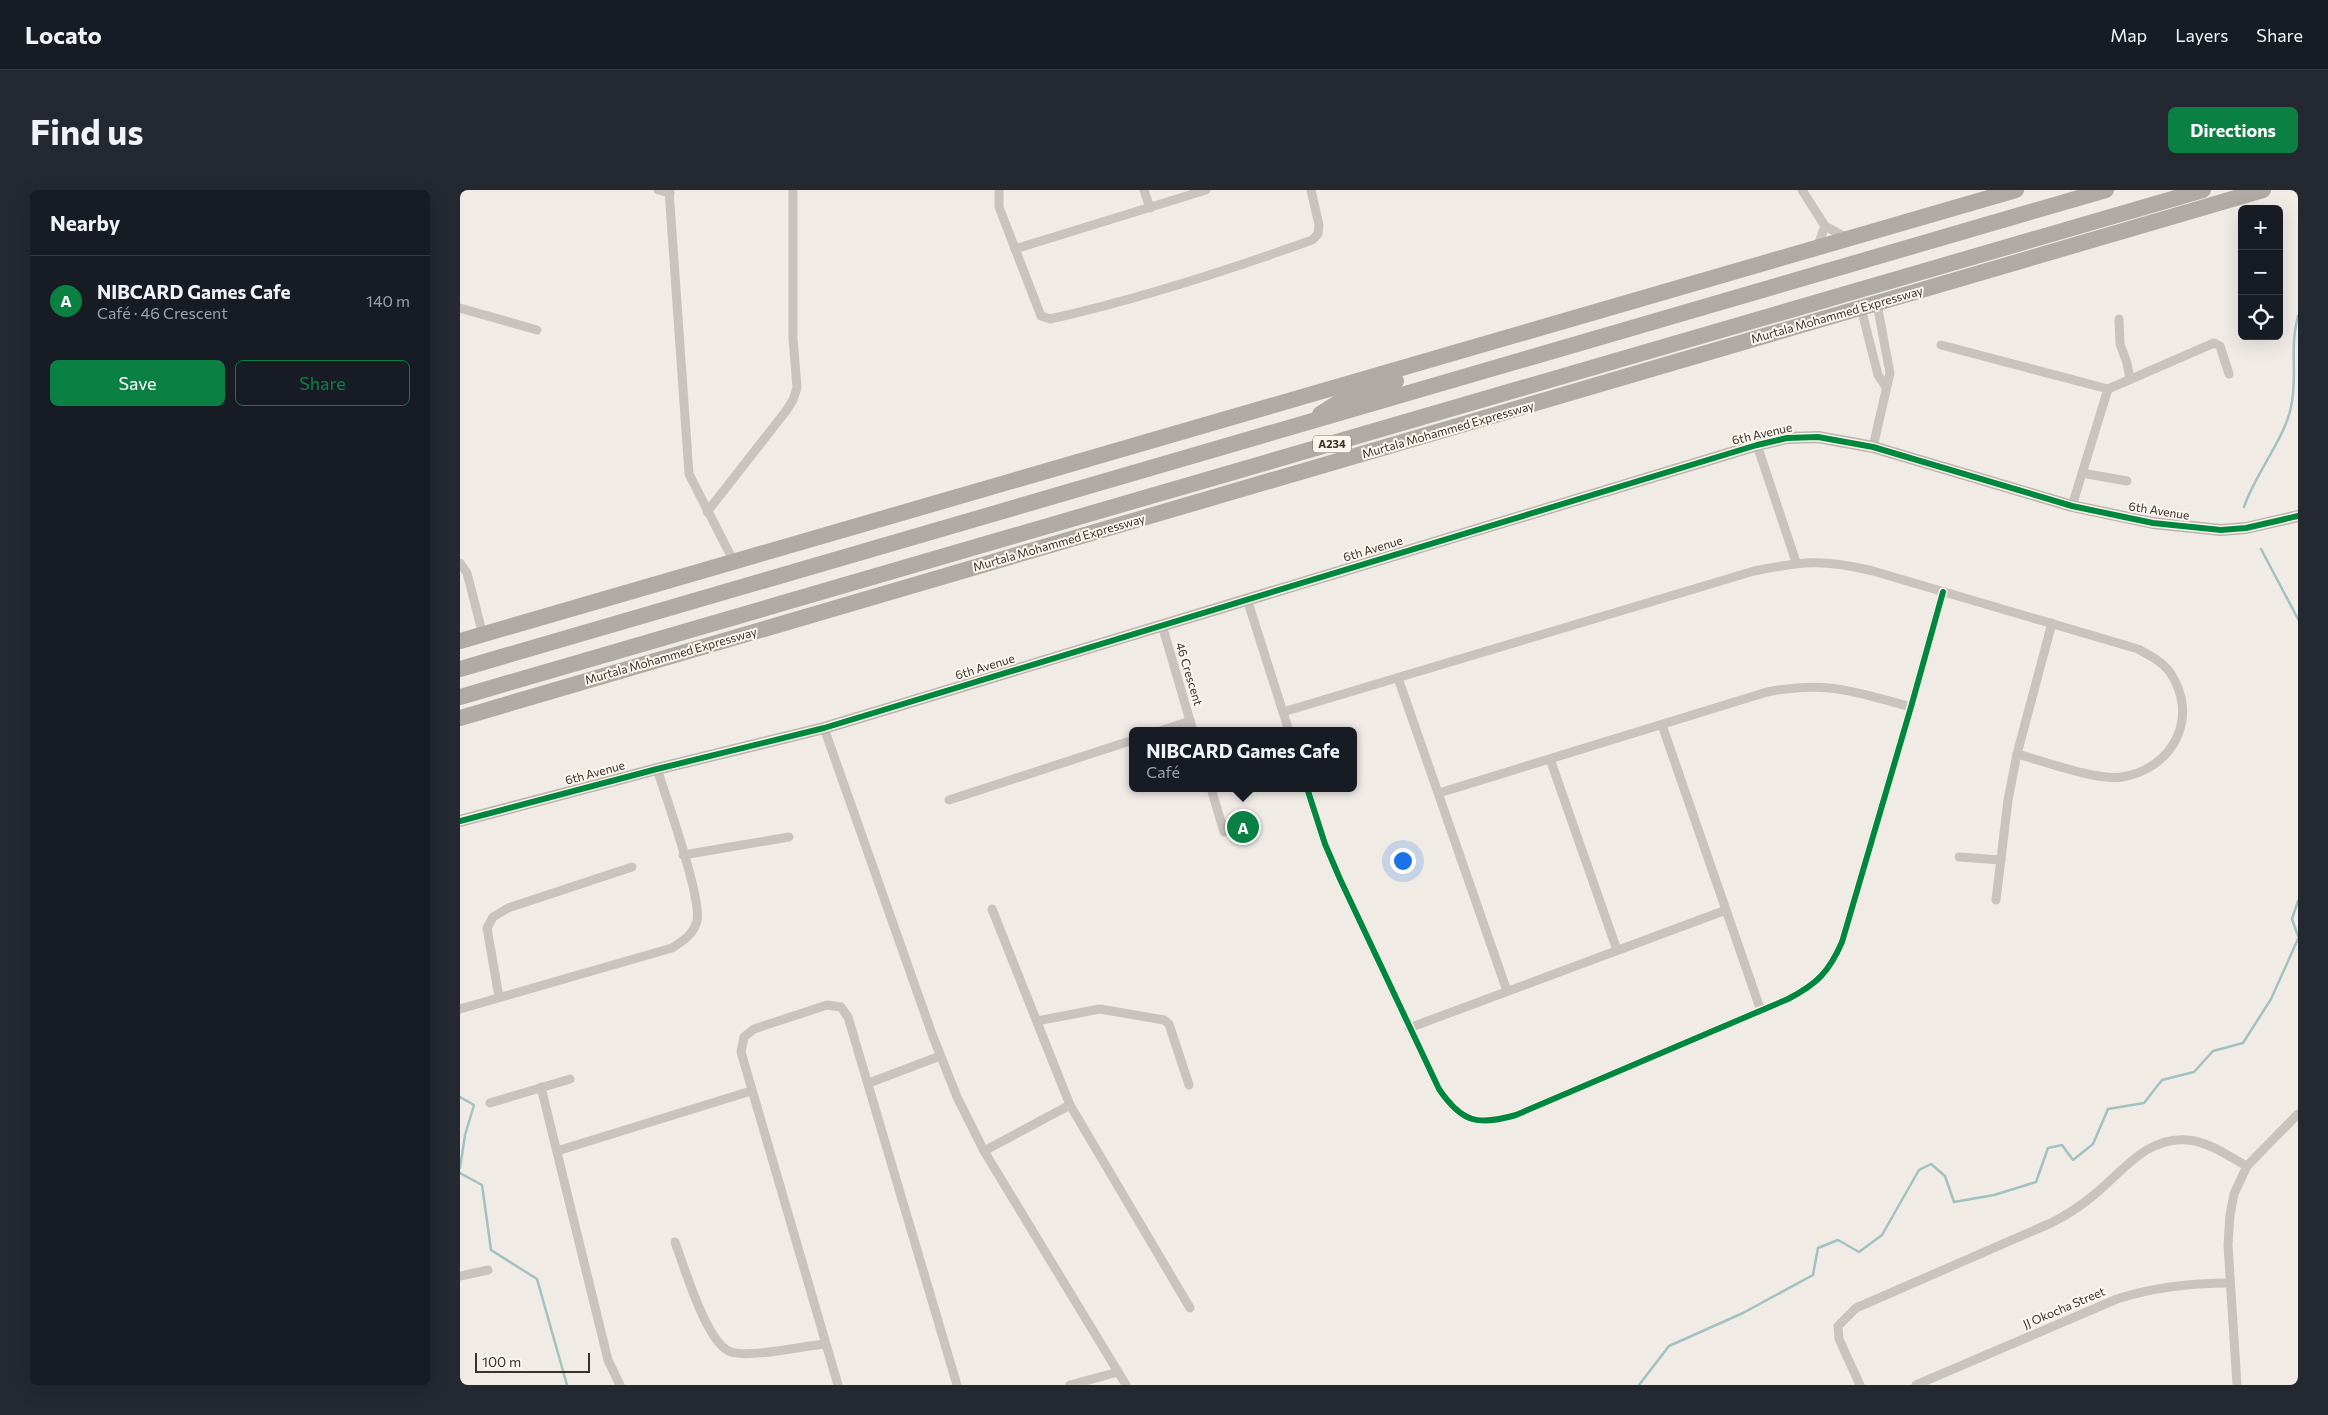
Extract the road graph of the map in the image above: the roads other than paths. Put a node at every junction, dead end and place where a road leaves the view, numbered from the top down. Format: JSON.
{"nodes":[{"id":1,"x":658,"y":190,"type":"edge"},
{"id":2,"x":793,"y":190,"type":"edge"},
{"id":3,"x":999,"y":190,"type":"edge"},
{"id":4,"x":1144,"y":190,"type":"edge"},
{"id":5,"x":1206,"y":190,"type":"edge"},
{"id":6,"x":1312,"y":190,"type":"edge"},
{"id":7,"x":1802,"y":190,"type":"edge"},
{"id":8,"x":2016,"y":190,"type":"edge"},
{"id":9,"x":2106,"y":190,"type":"edge"},
{"id":10,"x":2203,"y":190,"type":"edge"},
{"id":11,"x":2263,"y":190,"type":"edge"},
{"id":12,"x":670,"y":192,"type":"edge"},
{"id":13,"x":1150,"y":208,"type":"junction"},
{"id":14,"x":1824,"y":226,"type":"junction"},
{"id":15,"x":1850,"y":239,"type":"junction"},
{"id":16,"x":1817,"y":248,"type":"junction"},
{"id":17,"x":1016,"y":249,"type":"junction"},
{"id":18,"x":1869,"y":306,"type":"junction"},
{"id":19,"x":460,"y":308,"type":"edge"},
{"id":20,"x":2119,"y":319,"type":"dead end"},
{"id":21,"x":537,"y":330,"type":"dead end"},
{"id":22,"x":1941,"y":345,"type":"dead end"},
{"id":23,"x":1481,"y":346,"type":"junction"},
{"id":24,"x":2229,"y":374,"type":"dead end"},
{"id":25,"x":2130,"y":379,"type":"junction"},
{"id":26,"x":1886,"y":387,"type":"junction"},
{"id":27,"x":2108,"y":389,"type":"junction"},
{"id":28,"x":1298,"y":426,"type":"junction"},
{"id":29,"x":1430,"y":435,"type":"junction"},
{"id":30,"x":1348,"y":439,"type":"junction"},
{"id":31,"x":1757,"y":445,"type":"junction"},
{"id":32,"x":1873,"y":447,"type":"junction"},
{"id":33,"x":2082,"y":473,"type":"junction"},
{"id":34,"x":2127,"y":481,"type":"dead end"},
{"id":35,"x":2072,"y":506,"type":"junction"},
{"id":36,"x":707,"y":512,"type":"junction"},
{"id":37,"x":2298,"y":516,"type":"edge"},
{"id":38,"x":734,"y":562,"type":"junction"},
{"id":39,"x":1796,"y":562,"type":"junction"},
{"id":40,"x":460,"y":564,"type":"edge"},
{"id":41,"x":1943,"y":592,"type":"junction"},
{"id":42,"x":1247,"y":599,"type":"junction"},
{"id":43,"x":2052,"y":623,"type":"junction"},
{"id":44,"x":1162,"y":625,"type":"junction"},
{"id":45,"x":483,"y":635,"type":"junction"},
{"id":46,"x":460,"y":642,"type":"edge"},
{"id":47,"x":460,"y":669,"type":"edge"},
{"id":48,"x":1398,"y":678,"type":"junction"},
{"id":49,"x":460,"y":697,"type":"edge"},
{"id":50,"x":1911,"y":707,"type":"junction"},
{"id":51,"x":1284,"y":712,"type":"junction"},
{"id":52,"x":460,"y":718,"type":"edge"},
{"id":53,"x":1190,"y":721,"type":"junction"},
{"id":54,"x":1662,"y":725,"type":"junction"},
{"id":55,"x":1172,"y":727,"type":"edge"},
{"id":56,"x":1192,"y":727,"type":"edge"},
{"id":57,"x":1288,"y":727,"type":"edge"},
{"id":58,"x":824,"y":728,"type":"junction"},
{"id":59,"x":1129,"y":741,"type":"edge"},
{"id":60,"x":2017,"y":754,"type":"junction"},
{"id":61,"x":1550,"y":759,"type":"junction"},
{"id":62,"x":657,"y":769,"type":"junction"},
{"id":63,"x":1212,"y":792,"type":"edge"},
{"id":64,"x":1308,"y":792,"type":"edge"},
{"id":65,"x":1439,"y":793,"type":"junction"},
{"id":66,"x":949,"y":800,"type":"dead end"},
{"id":67,"x":460,"y":821,"type":"edge"},
{"id":68,"x":1224,"y":832,"type":"dead end"},
{"id":69,"x":789,"y":837,"type":"dead end"},
{"id":70,"x":683,"y":855,"type":"junction"},
{"id":71,"x":1959,"y":857,"type":"dead end"},
{"id":72,"x":2001,"y":860,"type":"junction"},
{"id":73,"x":632,"y":867,"type":"dead end"},
{"id":74,"x":1996,"y":900,"type":"dead end"},
{"id":75,"x":992,"y":909,"type":"dead end"},
{"id":76,"x":1726,"y":910,"type":"junction"},
{"id":77,"x":1617,"y":950,"type":"junction"},
{"id":78,"x":1506,"y":991,"type":"junction"},
{"id":79,"x":499,"y":997,"type":"junction"},
{"id":80,"x":460,"y":1008,"type":"edge"},
{"id":81,"x":1761,"y":1010,"type":"junction"},
{"id":82,"x":1037,"y":1021,"type":"junction"},
{"id":83,"x":1409,"y":1028,"type":"junction"},
{"id":84,"x":940,"y":1056,"type":"junction"},
{"id":85,"x":570,"y":1079,"type":"dead end"},
{"id":86,"x":869,"y":1083,"type":"junction"},
{"id":87,"x":1189,"y":1085,"type":"dead end"},
{"id":88,"x":541,"y":1088,"type":"junction"},
{"id":89,"x":751,"y":1091,"type":"junction"},
{"id":90,"x":490,"y":1103,"type":"dead end"},
{"id":91,"x":1070,"y":1104,"type":"junction"},
{"id":92,"x":2298,"y":1114,"type":"edge"},
{"id":93,"x":984,"y":1151,"type":"junction"},
{"id":94,"x":557,"y":1152,"type":"junction"},
{"id":95,"x":2247,"y":1166,"type":"junction"},
{"id":96,"x":675,"y":1242,"type":"dead end"},
{"id":97,"x":488,"y":1270,"type":"dead end"},
{"id":98,"x":460,"y":1276,"type":"edge"},
{"id":99,"x":2230,"y":1284,"type":"junction"},
{"id":100,"x":1190,"y":1308,"type":"dead end"},
{"id":101,"x":826,"y":1344,"type":"junction"},
{"id":102,"x":1118,"y":1372,"type":"junction"},
{"id":103,"x":620,"y":1385,"type":"edge"},
{"id":104,"x":838,"y":1385,"type":"edge"},
{"id":105,"x":957,"y":1385,"type":"edge"},
{"id":106,"x":1070,"y":1385,"type":"edge"},
{"id":107,"x":1126,"y":1385,"type":"edge"},
{"id":108,"x":1860,"y":1385,"type":"edge"},
{"id":109,"x":1916,"y":1385,"type":"edge"},
{"id":110,"x":2237,"y":1385,"type":"edge"}],
"edges":[{"from":1,"to":12,"type":"street"},
{"from":2,"to":36,"type":"street"},
{"from":3,"to":17,"type":"street"},
{"from":4,"to":13,"type":"street"},
{"from":5,"to":13,"type":"street"},
{"from":6,"to":17,"type":"street"},
{"from":7,"to":14,"type":"street"},
{"from":8,"to":15,"type":"highway"},
{"from":9,"to":28,"type":"highway","number":"A234"},
{"from":10,"to":30,"type":"highway","name":"Murtala Mohammed Expressway","number":"A234"},
{"from":11,"to":18,"type":"highway","name":"Murtala Mohammed Expressway"},
{"from":12,"to":36,"type":"street"},
{"from":13,"to":17,"type":"street"},
{"from":14,"to":15,"type":"street"},
{"from":14,"to":16,"type":"street"},
{"from":15,"to":16,"type":"highway"},
{"from":16,"to":23,"type":"highway"},
{"from":18,"to":26,"type":"street"},
{"from":18,"to":26,"type":"street"},
{"from":18,"to":29,"type":"highway","name":"Murtala Mohammed Expressway"},
{"from":19,"to":21,"type":"street"},
{"from":20,"to":25,"type":"street"},
{"from":22,"to":27,"type":"street"},
{"from":23,"to":28,"type":"highway"},
{"from":23,"to":38,"type":"highway"},
{"from":24,"to":25,"type":"street"},
{"from":25,"to":27,"type":"street"},
{"from":26,"to":32,"type":"street"},
{"from":27,"to":33,"type":"street"},
{"from":28,"to":47,"type":"highway","number":"A234"},
{"from":29,"to":30,"type":"highway"},
{"from":29,"to":52,"type":"highway","name":"Murtala Mohammed Expressway"},
{"from":30,"to":49,"type":"highway","name":"Murtala Mohammed Expressway","number":"A234"},
{"from":31,"to":32,"type":"street","name":"6th Avenue"},
{"from":31,"to":39,"type":"street"},
{"from":31,"to":42,"type":"street","name":"6th Avenue"},
{"from":32,"to":35,"type":"street","name":"6th Avenue"},
{"from":33,"to":34,"type":"street"},
{"from":33,"to":35,"type":"street"},
{"from":35,"to":37,"type":"street","name":"6th Avenue"},
{"from":36,"to":38,"type":"street"},
{"from":38,"to":45,"type":"highway"},
{"from":39,"to":41,"type":"street"},
{"from":39,"to":48,"type":"street"},
{"from":40,"to":45,"type":"street"},
{"from":41,"to":43,"type":"street"},
{"from":41,"to":50,"type":"street"},
{"from":42,"to":44,"type":"street","name":"6th Avenue"},
{"from":42,"to":51,"type":"street"},
{"from":43,"to":60,"type":"street"},
{"from":43,"to":60,"type":"street"},
{"from":44,"to":53,"type":"street","name":"46 Crescent"},
{"from":44,"to":58,"type":"street","name":"6th Avenue"},
{"from":45,"to":46,"type":"highway"},
{"from":48,"to":51,"type":"street"},
{"from":48,"to":65,"type":"street"},
{"from":50,"to":54,"type":"street"},
{"from":50,"to":81,"type":"street"},
{"from":51,"to":57,"type":"street"},
{"from":53,"to":55,"type":"street"},
{"from":53,"to":56,"type":"street","name":"46 Crescent"},
{"from":54,"to":61,"type":"street"},
{"from":54,"to":76,"type":"street"},
{"from":58,"to":62,"type":"street","name":"6th Avenue"},
{"from":58,"to":84,"type":"street"},
{"from":59,"to":66,"type":"street"},
{"from":60,"to":72,"type":"street"},
{"from":61,"to":65,"type":"street"},
{"from":61,"to":77,"type":"street"},
{"from":62,"to":67,"type":"street","name":"6th Avenue"},
{"from":62,"to":70,"type":"street"},
{"from":63,"to":68,"type":"street"},
{"from":64,"to":83,"type":"street"},
{"from":65,"to":78,"type":"street"},
{"from":69,"to":70,"type":"street"},
{"from":70,"to":79,"type":"street"},
{"from":71,"to":72,"type":"street"},
{"from":72,"to":74,"type":"street"},
{"from":73,"to":79,"type":"street"},
{"from":75,"to":82,"type":"street"},
{"from":76,"to":77,"type":"street"},
{"from":76,"to":81,"type":"street"},
{"from":77,"to":78,"type":"street"},
{"from":78,"to":83,"type":"street"},
{"from":79,"to":80,"type":"street"},
{"from":81,"to":83,"type":"street"},
{"from":82,"to":87,"type":"street"},
{"from":82,"to":91,"type":"street"},
{"from":84,"to":86,"type":"street"},
{"from":84,"to":93,"type":"street"},
{"from":85,"to":88,"type":"street"},
{"from":86,"to":89,"type":"street"},
{"from":86,"to":105,"type":"street"},
{"from":88,"to":90,"type":"street"},
{"from":88,"to":94,"type":"street"},
{"from":89,"to":94,"type":"street"},
{"from":89,"to":101,"type":"street"},
{"from":91,"to":93,"type":"street"},
{"from":91,"to":100,"type":"street"},
{"from":92,"to":95,"type":"street"},
{"from":93,"to":102,"type":"street"},
{"from":94,"to":103,"type":"street"},
{"from":95,"to":99,"type":"street"},
{"from":95,"to":108,"type":"street"},
{"from":96,"to":101,"type":"street"},
{"from":97,"to":98,"type":"street"},
{"from":99,"to":109,"type":"street","name":"JJ Okocha Street"},
{"from":99,"to":110,"type":"street"},
{"from":101,"to":104,"type":"street"},
{"from":102,"to":106,"type":"street"},
{"from":102,"to":107,"type":"street"}]}
